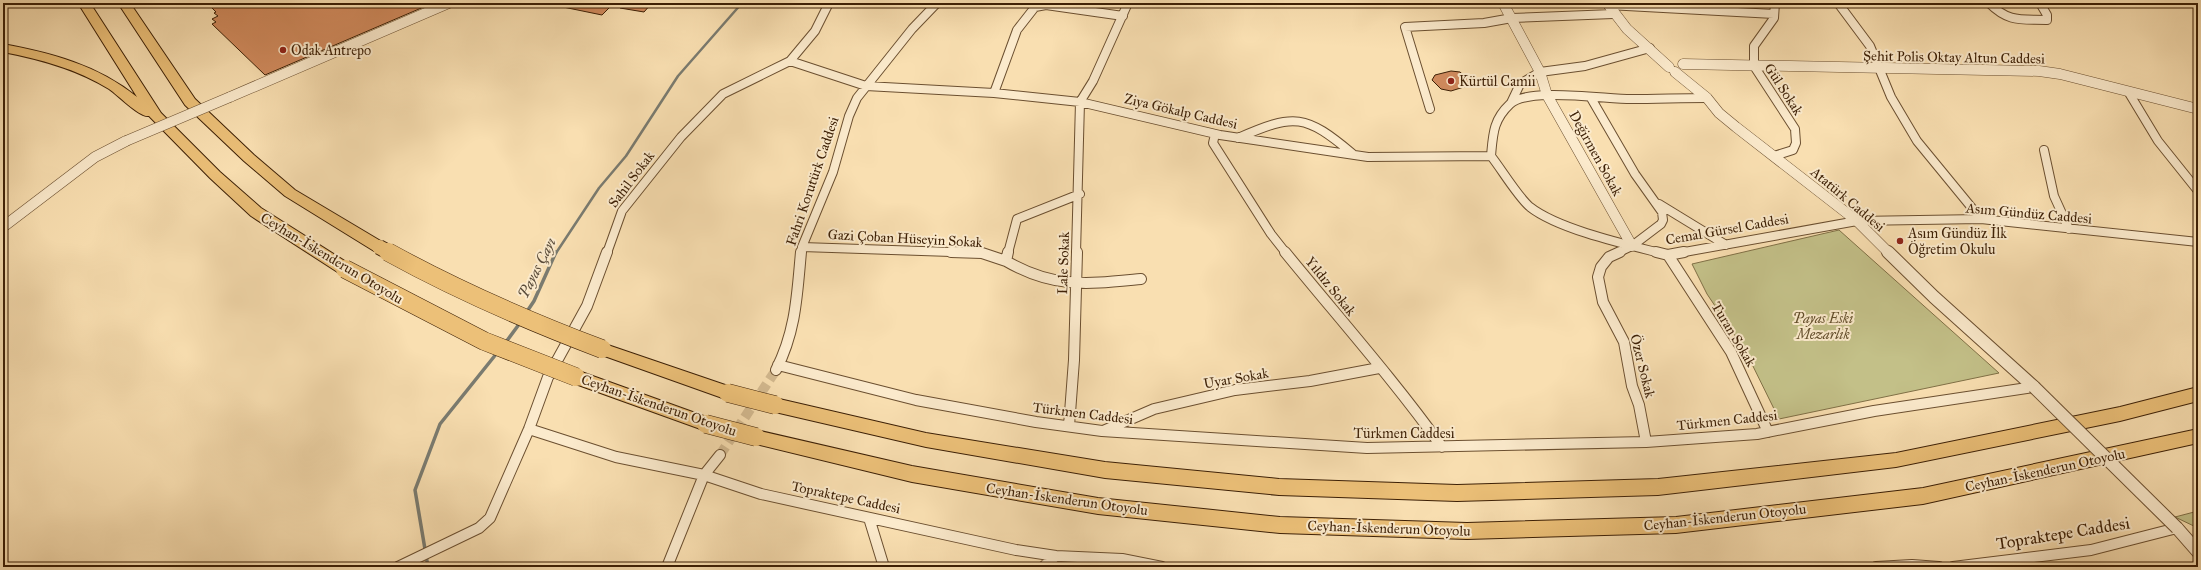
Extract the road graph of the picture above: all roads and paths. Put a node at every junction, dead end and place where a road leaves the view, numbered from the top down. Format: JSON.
{"nodes":[{"id":1,"x":84,"y":3,"type":"edge"},
{"id":2,"x":124,"y":3,"type":"edge"},
{"id":3,"x":449,"y":3,"type":"edge"},
{"id":4,"x":829,"y":3,"type":"edge"},
{"id":5,"x":937,"y":3,"type":"edge"},
{"id":6,"x":1128,"y":3,"type":"edge"},
{"id":7,"x":1503,"y":3,"type":"edge"},
{"id":8,"x":1775,"y":3,"type":"edge"},
{"id":9,"x":1838,"y":3,"type":"edge"},
{"id":10,"x":1989,"y":3,"type":"edge"},
{"id":11,"x":2040,"y":3,"type":"edge"},
{"id":12,"x":1608,"y":4,"type":"edge"},
{"id":13,"x":1613,"y":14,"type":"junction"},
{"id":14,"x":1774,"y":14,"type":"junction"},
{"id":15,"x":1123,"y":16,"type":"junction"},
{"id":16,"x":1512,"y":18,"type":"junction"},
{"id":17,"x":3,"y":48,"type":"edge"},
{"id":18,"x":1650,"y":48,"type":"junction"},
{"id":19,"x":790,"y":61,"type":"junction"},
{"id":20,"x":1754,"y":66,"type":"junction"},
{"id":21,"x":1680,"y":68,"type":"junction"},
{"id":22,"x":1881,"y":69,"type":"junction"},
{"id":23,"x":1540,"y":72,"type":"junction"},
{"id":24,"x":866,"y":86,"type":"junction"},
{"id":25,"x":994,"y":93,"type":"junction"},
{"id":26,"x":2130,"y":93,"type":"junction"},
{"id":27,"x":1547,"y":95,"type":"junction"},
{"id":28,"x":1591,"y":98,"type":"junction"},
{"id":29,"x":1707,"y":98,"type":"junction"},
{"id":30,"x":1080,"y":102,"type":"junction"},
{"id":31,"x":1511,"y":103,"type":"junction"},
{"id":32,"x":1430,"y":109,"type":"dead end"},
{"id":33,"x":2198,"y":109,"type":"edge"},
{"id":34,"x":1215,"y":134,"type":"junction"},
{"id":35,"x":1238,"y":138,"type":"junction"},
{"id":36,"x":2044,"y":150,"type":"dead end"},
{"id":37,"x":1353,"y":154,"type":"junction"},
{"id":38,"x":1491,"y":156,"type":"junction"},
{"id":39,"x":1774,"y":156,"type":"junction"},
{"id":40,"x":214,"y":175,"type":"junction"},
{"id":41,"x":2198,"y":191,"type":"edge"},
{"id":42,"x":1080,"y":194,"type":"junction"},
{"id":43,"x":1657,"y":202,"type":"junction"},
{"id":44,"x":1980,"y":219,"type":"junction"},
{"id":45,"x":1857,"y":221,"type":"junction"},
{"id":46,"x":3,"y":227,"type":"edge"},
{"id":47,"x":2069,"y":229,"type":"junction"},
{"id":48,"x":2198,"y":242,"type":"edge"},
{"id":49,"x":1726,"y":245,"type":"junction"},
{"id":50,"x":1632,"y":246,"type":"junction"},
{"id":51,"x":802,"y":247,"type":"junction"},
{"id":52,"x":1668,"y":255,"type":"junction"},
{"id":53,"x":1006,"y":261,"type":"junction"},
{"id":54,"x":1141,"y":279,"type":"dead end"},
{"id":55,"x":1076,"y":284,"type":"junction"},
{"id":56,"x":777,"y":368,"type":"joint"},
{"id":57,"x":1379,"y":368,"type":"junction"},
{"id":58,"x":2034,"y":387,"type":"junction"},
{"id":59,"x":2198,"y":394,"type":"edge"},
{"id":60,"x":1069,"y":426,"type":"junction"},
{"id":61,"x":529,"y":429,"type":"junction"},
{"id":62,"x":1102,"y":431,"type":"junction"},
{"id":63,"x":1768,"y":432,"type":"junction"},
{"id":64,"x":2198,"y":436,"type":"edge"},
{"id":65,"x":1646,"y":442,"type":"junction"},
{"id":66,"x":1442,"y":447,"type":"junction"},
{"id":67,"x":720,"y":454,"type":"tunnel mouth"},
{"id":68,"x":704,"y":476,"type":"junction"},
{"id":69,"x":869,"y":518,"type":"junction"},
{"id":70,"x":2177,"y":528,"type":"junction"},
{"id":71,"x":2192,"y":543,"type":"edge"},
{"id":72,"x":2198,"y":552,"type":"edge"},
{"id":73,"x":1056,"y":556,"type":"junction"},
{"id":74,"x":398,"y":567,"type":"edge"},
{"id":75,"x":667,"y":567,"type":"edge"},
{"id":76,"x":884,"y":567,"type":"edge"},
{"id":77,"x":1043,"y":567,"type":"edge"},
{"id":78,"x":1162,"y":567,"type":"edge"},
{"id":79,"x":1876,"y":567,"type":"edge"},
{"id":80,"x":1939,"y":567,"type":"edge"},
{"id":81,"x":1953,"y":567,"type":"edge"}],
"edges":[{"from":1,"to":40,"type":"highway","name":"Ceyhan-İskenderun Otoyolu"},
{"from":2,"to":59,"type":"highway","bridge":true},
{"from":3,"to":46,"type":"street","bridge":true},
{"from":4,"to":19,"type":"street","name":"Sahil Sokak"},
{"from":5,"to":24,"type":"street","name":"Fahri Korutürk Caddesi"},
{"from":6,"to":15,"type":"street"},
{"from":7,"to":16,"type":"street","name":"Değirmen Sokak"},
{"from":8,"to":14,"type":"street","name":"Gül Sokak"},
{"from":9,"to":22,"type":"street"},
{"from":10,"to":11,"type":"street"},
{"from":12,"to":13,"type":"street"},
{"from":12,"to":14,"type":"street"},
{"from":13,"to":16,"type":"street"},
{"from":13,"to":18,"type":"street"},
{"from":14,"to":20,"type":"street","name":"Gül Sokak"},
{"from":15,"to":25,"type":"street"},
{"from":15,"to":30,"type":"street"},
{"from":16,"to":23,"type":"street","name":"Değirmen Sokak"},
{"from":16,"to":32,"type":"street"},
{"from":17,"to":40,"type":"highway"},
{"from":18,"to":21,"type":"street"},
{"from":18,"to":23,"type":"street"},
{"from":19,"to":24,"type":"street","name":"Ziya Gökalp Caddesi"},
{"from":19,"to":61,"type":"street","name":"Sahil Sokak"},
{"from":20,"to":21,"type":"street","name":"Şehit Polis Oktay Altun Caddesi"},
{"from":20,"to":22,"type":"street","name":"Şehit Polis Oktay Altun Caddesi"},
{"from":20,"to":39,"type":"street","name":"Gül Sokak"},
{"from":21,"to":29,"type":"street","name":"Atatürk Caddesi"},
{"from":22,"to":26,"type":"street","name":"Şehit Polis Oktay Altun Caddesi"},
{"from":22,"to":44,"type":"street"},
{"from":23,"to":27,"type":"street","name":"Değirmen Sokak"},
{"from":23,"to":31,"type":"street"},
{"from":24,"to":25,"type":"street","name":"Ziya Gökalp Caddesi"},
{"from":24,"to":51,"type":"street","name":"Fahri Korutürk Caddesi"},
{"from":25,"to":30,"type":"street","name":"Ziya Gökalp Caddesi"},
{"from":26,"to":33,"type":"street","name":"Şehit Polis Oktay Altun Caddesi"},
{"from":26,"to":41,"type":"street"},
{"from":27,"to":28,"type":"street"},
{"from":27,"to":31,"type":"street"},
{"from":27,"to":50,"type":"street","name":"Değirmen Sokak"},
{"from":28,"to":29,"type":"street"},
{"from":28,"to":43,"type":"street"},
{"from":29,"to":39,"type":"street","name":"Atatürk Caddesi"},
{"from":30,"to":34,"type":"street","name":"Ziya Gökalp Caddesi"},
{"from":30,"to":42,"type":"street","name":"Lale Sokak"},
{"from":31,"to":38,"type":"street"},
{"from":34,"to":35,"type":"street","name":"Ziya Gökalp Caddesi"},
{"from":34,"to":57,"type":"street","name":"Yıldız Sokak"},
{"from":35,"to":37,"type":"street","name":"Ziya Gökalp Caddesi"},
{"from":35,"to":37,"type":"street"},
{"from":36,"to":47,"type":"street"},
{"from":37,"to":38,"type":"street","name":"Ziya Gökalp Caddesi"},
{"from":38,"to":50,"type":"street","name":"Cemal Gürsel Caddesi"},
{"from":39,"to":45,"type":"street","name":"Atatürk Caddesi"},
{"from":40,"to":64,"type":"highway","name":"Ceyhan-İskenderun Otoyolu","bridge":true},
{"from":42,"to":53,"type":"street"},
{"from":42,"to":55,"type":"street","name":"Lale Sokak"},
{"from":43,"to":49,"type":"street"},
{"from":43,"to":50,"type":"street","name":"Özer Sokak"},
{"from":44,"to":45,"type":"street","name":"Asım Gündüz Caddesi"},
{"from":44,"to":47,"type":"street","name":"Asım Gündüz Caddesi"},
{"from":45,"to":49,"type":"street","name":"Cemal Gürsel Caddesi"},
{"from":45,"to":58,"type":"street","name":"Atatürk Caddesi"},
{"from":47,"to":48,"type":"street","name":"Asım Gündüz Caddesi"},
{"from":49,"to":52,"type":"street","name":"Cemal Gürsel Caddesi"},
{"from":50,"to":52,"type":"street","name":"Cemal Gürsel Caddesi"},
{"from":50,"to":65,"type":"street","name":"Özer Sokak"},
{"from":51,"to":53,"type":"street","name":"Gazi Çoban Hüseyin Sokak"},
{"from":51,"to":56,"type":"street","name":"Fahri Korutürk Caddesi"},
{"from":52,"to":63,"type":"street","name":"Turan Sokak"},
{"from":53,"to":55,"type":"street","name":"Gazi Çoban Hüseyin Sokak"},
{"from":54,"to":55,"type":"street","name":"Gazi Çoban Hüseyin Sokak"},
{"from":55,"to":60,"type":"street","name":"Lale Sokak"},
{"from":56,"to":60,"type":"street","name":"Türkmen Caddesi"},
{"from":57,"to":62,"type":"street","name":"Uyar Sokak"},
{"from":57,"to":66,"type":"street","name":"Yıldız Sokak"},
{"from":58,"to":63,"type":"street","name":"Türkmen Caddesi"},
{"from":58,"to":70,"type":"street","name":"Atatürk Caddesi","bridge":true},
{"from":60,"to":62,"type":"street","name":"Türkmen Caddesi"},
{"from":61,"to":68,"type":"street","name":"Topraktepe Caddesi"},
{"from":61,"to":74,"type":"street","name":"Sahil Sokak"},
{"from":62,"to":66,"type":"street","name":"Türkmen Caddesi"},
{"from":63,"to":65,"type":"street","name":"Türkmen Caddesi"},
{"from":65,"to":66,"type":"street","name":"Türkmen Caddesi"},
{"from":67,"to":68,"type":"street"},
{"from":68,"to":69,"type":"street","name":"Topraktepe Caddesi"},
{"from":68,"to":75,"type":"street"},
{"from":69,"to":73,"type":"street","name":"Topraktepe Caddesi"},
{"from":69,"to":76,"type":"street"},
{"from":70,"to":71,"type":"street","name":"Atatürk Caddesi"},
{"from":70,"to":81,"type":"street","name":"Topraktepe Caddesi"},
{"from":71,"to":72,"type":"street","name":"Atatürk Caddesi"},
{"from":73,"to":77,"type":"street"},
{"from":73,"to":78,"type":"street","name":"Topraktepe Caddesi"},
{"from":79,"to":80,"type":"street"}]}
